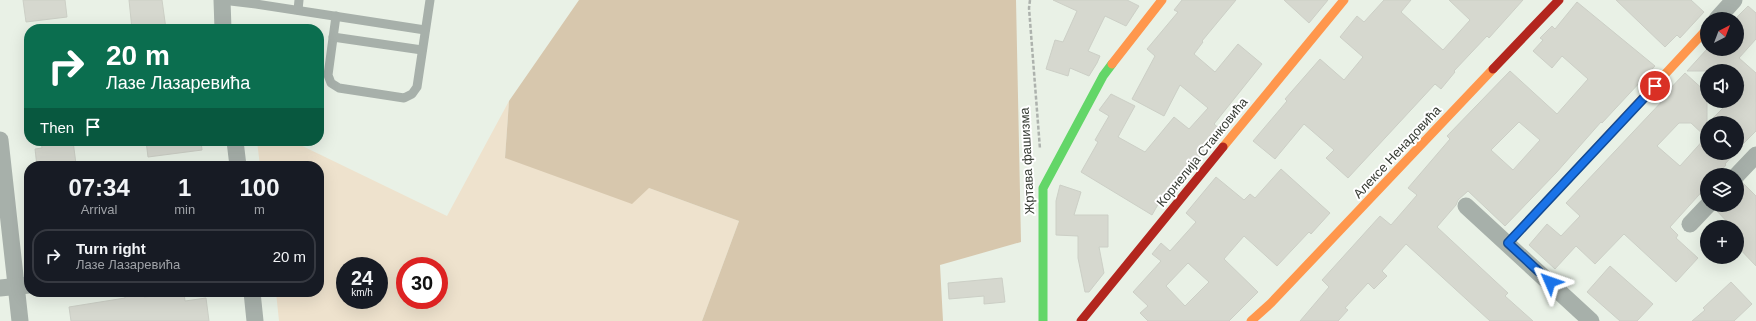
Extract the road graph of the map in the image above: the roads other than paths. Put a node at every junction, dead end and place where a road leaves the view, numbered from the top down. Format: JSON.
{"nodes":[{"id":1,"x":222,"y":0,"type":"edge"},
{"id":2,"x":299,"y":0,"type":"edge"},
{"id":3,"x":430,"y":0,"type":"edge"},
{"id":4,"x":1162,"y":0,"type":"edge"},
{"id":5,"x":1344,"y":0,"type":"edge"},
{"id":6,"x":1559,"y":0,"type":"edge"},
{"id":7,"x":1734,"y":0,"type":"edge"},
{"id":8,"x":298,"y":10,"type":"junction"},
{"id":9,"x":1723,"y":12,"type":"edge"},
{"id":10,"x":336,"y":16,"type":"junction"},
{"id":11,"x":223,"y":24,"type":"edge"},
{"id":12,"x":425,"y":30,"type":"junction"},
{"id":13,"x":333,"y":37,"type":"junction"},
{"id":14,"x":1700,"y":37,"type":"edge"},
{"id":15,"x":422,"y":50,"type":"junction"},
{"id":16,"x":0,"y":140,"type":"edge"},
{"id":17,"x":236,"y":146,"type":"edge"},
{"id":18,"x":1756,"y":155,"type":"edge"},
{"id":19,"x":237,"y":161,"type":"edge"},
{"id":20,"x":1744,"y":168,"type":"edge"},
{"id":21,"x":1466,"y":206,"type":"dead end"},
{"id":22,"x":1701,"y":212,"type":"edge"},
{"id":23,"x":1690,"y":224,"type":"dead end"},
{"id":24,"x":1508,"y":243,"type":"junction"},
{"id":25,"x":15,"y":286,"type":"edge"},
{"id":26,"x":253,"y":297,"type":"edge"},
{"id":27,"x":20,"y":321,"type":"edge"},
{"id":28,"x":255,"y":321,"type":"edge"},
{"id":29,"x":1043,"y":321,"type":"edge"},
{"id":30,"x":1081,"y":321,"type":"edge"},
{"id":31,"x":1251,"y":321,"type":"edge"},
{"id":32,"x":1591,"y":321,"type":"edge"}],
"edges":[{"from":1,"to":8,"type":"lane"},
{"from":1,"to":11,"type":"street"},
{"from":2,"to":8,"type":"lane"},
{"from":3,"to":12,"type":"lane"},
{"from":4,"to":29,"type":"street","name":"Жртава фашизма"},
{"from":5,"to":30,"type":"street","name":"Корнелија Станковића"},
{"from":6,"to":31,"type":"street","name":"Алексе Ненадовића"},
{"from":7,"to":9,"type":"street"},
{"from":8,"to":10,"type":"lane"},
{"from":10,"to":12,"type":"lane"},
{"from":10,"to":13,"type":"lane"},
{"from":12,"to":15,"type":"lane"},
{"from":13,"to":15,"type":"lane"},
{"from":13,"to":15,"type":"lane"},
{"from":14,"to":24,"type":"street"},
{"from":16,"to":25,"type":"street"},
{"from":17,"to":19,"type":"street"},
{"from":18,"to":20,"type":"street"},
{"from":21,"to":24,"type":"street"},
{"from":22,"to":23,"type":"street"},
{"from":24,"to":32,"type":"street"},
{"from":25,"to":27,"type":"street"},
{"from":26,"to":28,"type":"street"}]}
